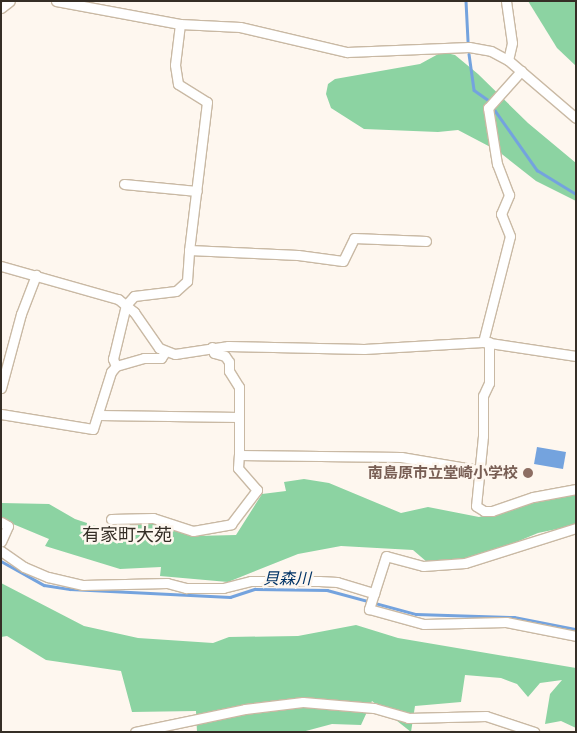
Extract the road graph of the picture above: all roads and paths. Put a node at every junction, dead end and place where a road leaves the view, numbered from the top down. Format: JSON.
{"nodes":[{"id":1,"x":10,"y":1,"type":"edge"},
{"id":2,"x":56,"y":1,"type":"edge"},
{"id":3,"x":507,"y":1,"type":"edge"},
{"id":4,"x":1,"y":8,"type":"edge"},
{"id":5,"x":180,"y":24,"type":"junction"},
{"id":6,"x":508,"y":60,"type":"junction"},
{"id":7,"x":521,"y":71,"type":"junction"},
{"id":8,"x":576,"y":118,"type":"edge"},
{"id":9,"x":124,"y":184,"type":"dead end"},
{"id":10,"x":197,"y":191,"type":"junction"},
{"id":11,"x":426,"y":241,"type":"dead end"},
{"id":12,"x":189,"y":250,"type":"junction"},
{"id":13,"x":1,"y":266,"type":"edge"},
{"id":14,"x":36,"y":276,"type":"junction"},
{"id":15,"x":126,"y":305,"type":"junction"},
{"id":16,"x":486,"y":342,"type":"junction"},
{"id":17,"x":212,"y":347,"type":"junction"},
{"id":18,"x":165,"y":352,"type":"junction"},
{"id":19,"x":576,"y":356,"type":"edge"},
{"id":20,"x":116,"y":366,"type":"junction"},
{"id":21,"x":1,"y":388,"type":"edge"},
{"id":22,"x":1,"y":414,"type":"edge"},
{"id":23,"x":98,"y":415,"type":"junction"},
{"id":24,"x":239,"y":417,"type":"junction"},
{"id":25,"x":239,"y":455,"type":"junction"},
{"id":26,"x":478,"y":470,"type":"junction"},
{"id":27,"x":576,"y":489,"type":"edge"},
{"id":28,"x":111,"y":519,"type":"dead end"},
{"id":29,"x":1,"y":522,"type":"edge"},
{"id":30,"x":576,"y":528,"type":"edge"},
{"id":31,"x":1,"y":542,"type":"edge"},
{"id":32,"x":1,"y":551,"type":"edge"},
{"id":33,"x":372,"y":599,"type":"junction"},
{"id":34,"x":576,"y":636,"type":"edge"},
{"id":35,"x":135,"y":732,"type":"edge"},
{"id":36,"x":534,"y":732,"type":"edge"}],
"edges":[{"from":1,"to":4,"type":"street"},
{"from":2,"to":5,"type":"street"},
{"from":3,"to":6,"type":"street"},
{"from":5,"to":6,"type":"street"},
{"from":5,"to":10,"type":"street"},
{"from":6,"to":7,"type":"street"},
{"from":7,"to":8,"type":"street"},
{"from":7,"to":16,"type":"street"},
{"from":9,"to":10,"type":"street"},
{"from":10,"to":12,"type":"street"},
{"from":11,"to":12,"type":"street"},
{"from":12,"to":15,"type":"street"},
{"from":13,"to":14,"type":"street"},
{"from":14,"to":15,"type":"street"},
{"from":14,"to":21,"type":"street"},
{"from":15,"to":18,"type":"street"},
{"from":15,"to":20,"type":"street"},
{"from":16,"to":17,"type":"street"},
{"from":16,"to":19,"type":"street"},
{"from":16,"to":26,"type":"street"},
{"from":17,"to":18,"type":"street"},
{"from":17,"to":24,"type":"street"},
{"from":18,"to":20,"type":"street"},
{"from":20,"to":23,"type":"street"},
{"from":22,"to":23,"type":"street"},
{"from":23,"to":24,"type":"street"},
{"from":24,"to":25,"type":"street"},
{"from":25,"to":26,"type":"street"},
{"from":25,"to":28,"type":"street"},
{"from":26,"to":27,"type":"street"},
{"from":29,"to":31,"type":"street"},
{"from":30,"to":33,"type":"street"},
{"from":32,"to":33,"type":"street"},
{"from":33,"to":34,"type":"street"},
{"from":35,"to":36,"type":"street"}]}
